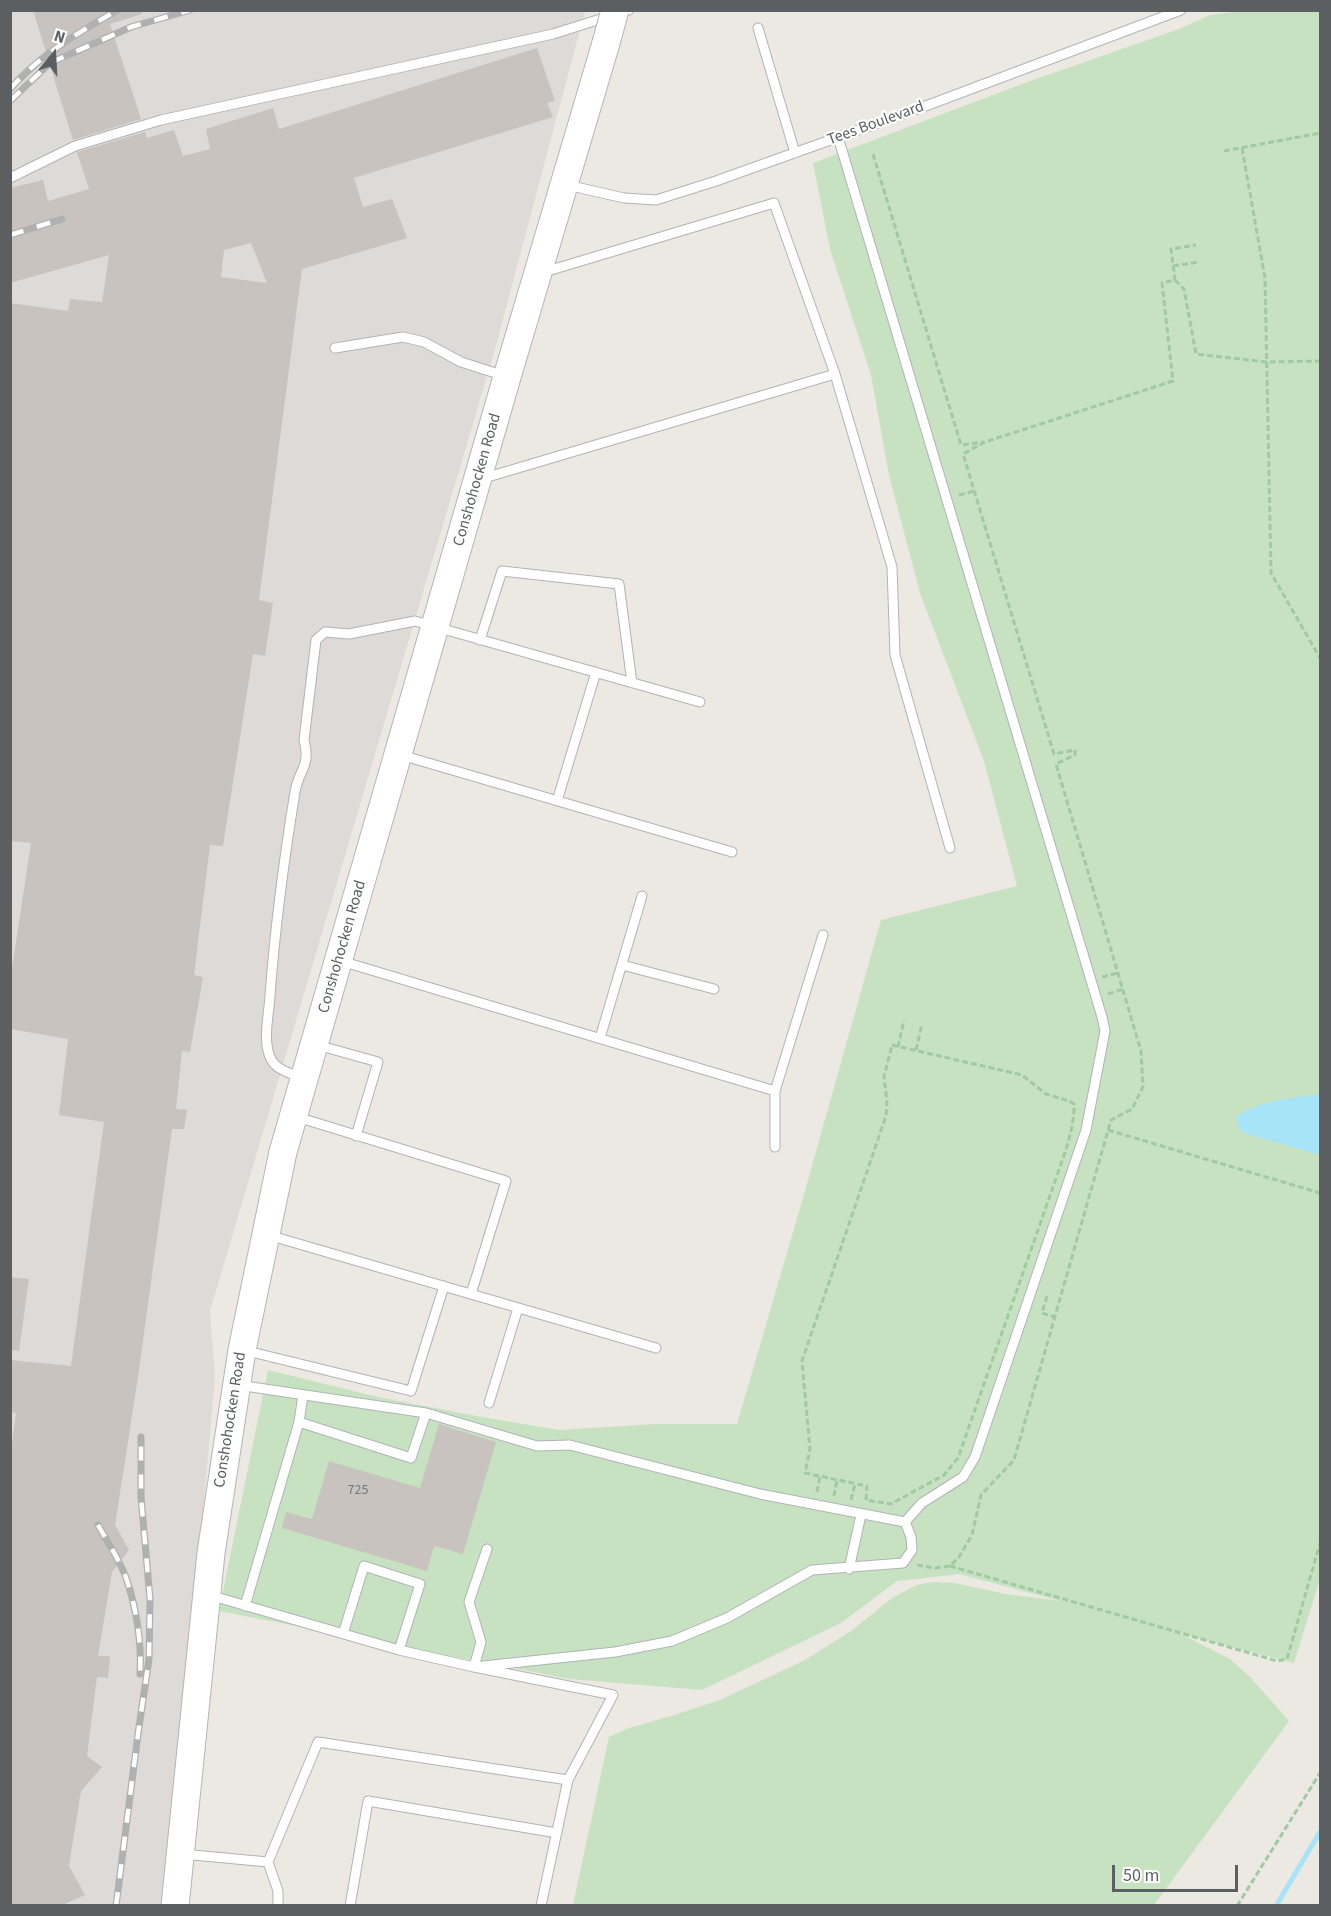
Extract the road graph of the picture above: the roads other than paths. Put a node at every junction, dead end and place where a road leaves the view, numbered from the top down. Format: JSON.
{"nodes":[{"id":1,"x":615,"y":10,"type":"edge"},
{"id":2,"x":629,"y":10,"type":"edge"},
{"id":3,"x":1181,"y":10,"type":"edge"},
{"id":4,"x":758,"y":28,"type":"dead end"},
{"id":5,"x":838,"y":137,"type":"junction"},
{"id":6,"x":795,"y":153,"type":"junction"},
{"id":7,"x":10,"y":178,"type":"edge"},
{"id":8,"x":565,"y":184,"type":"junction"},
{"id":9,"x":539,"y":274,"type":"junction"},
{"id":10,"x":335,"y":348,"type":"dead end"},
{"id":11,"x":835,"y":374,"type":"junction"},
{"id":12,"x":507,"y":377,"type":"junction"},
{"id":13,"x":479,"y":480,"type":"junction"},
{"id":14,"x":436,"y":627,"type":"junction"},
{"id":15,"x":480,"y":640,"type":"junction"},
{"id":16,"x":596,"y":672,"type":"junction"},
{"id":17,"x":632,"y":683,"type":"junction"},
{"id":18,"x":700,"y":702,"type":"dead end"},
{"id":19,"x":399,"y":755,"type":"junction"},
{"id":20,"x":557,"y":801,"type":"junction"},
{"id":21,"x":950,"y":848,"type":"dead end"},
{"id":22,"x":732,"y":852,"type":"dead end"},
{"id":23,"x":642,"y":896,"type":"dead end"},
{"id":24,"x":823,"y":935,"type":"dead end"},
{"id":25,"x":339,"y":961,"type":"junction"},
{"id":26,"x":622,"y":964,"type":"junction"},
{"id":27,"x":714,"y":989,"type":"dead end"},
{"id":28,"x":600,"y":1038,"type":"junction"},
{"id":29,"x":314,"y":1045,"type":"junction"},
{"id":30,"x":304,"y":1079,"type":"junction"},
{"id":31,"x":775,"y":1091,"type":"junction"},
{"id":32,"x":294,"y":1116,"type":"junction"},
{"id":33,"x":356,"y":1136,"type":"junction"},
{"id":34,"x":775,"y":1148,"type":"dead end"},
{"id":35,"x":266,"y":1234,"type":"junction"},
{"id":36,"x":444,"y":1286,"type":"junction"},
{"id":37,"x":471,"y":1294,"type":"junction"},
{"id":38,"x":518,"y":1308,"type":"junction"},
{"id":39,"x":656,"y":1348,"type":"dead end"},
{"id":40,"x":242,"y":1350,"type":"junction"},
{"id":41,"x":237,"y":1385,"type":"junction"},
{"id":42,"x":303,"y":1395,"type":"junction"},
{"id":43,"x":489,"y":1402,"type":"dead end"},
{"id":44,"x":426,"y":1413,"type":"junction"},
{"id":45,"x":299,"y":1422,"type":"junction"},
{"id":46,"x":861,"y":1515,"type":"junction"},
{"id":47,"x":905,"y":1522,"type":"junction"},
{"id":48,"x":487,"y":1549,"type":"dead end"},
{"id":49,"x":849,"y":1569,"type":"junction"},
{"id":50,"x":207,"y":1595,"type":"junction"},
{"id":51,"x":245,"y":1606,"type":"junction"},
{"id":52,"x":343,"y":1634,"type":"junction"},
{"id":53,"x":399,"y":1650,"type":"junction"},
{"id":54,"x":474,"y":1667,"type":"junction"},
{"id":55,"x":568,"y":1780,"type":"junction"},
{"id":56,"x":557,"y":1833,"type":"junction"},
{"id":57,"x":180,"y":1854,"type":"junction"},
{"id":58,"x":268,"y":1862,"type":"junction"},
{"id":59,"x":175,"y":1905,"type":"edge"},
{"id":60,"x":278,"y":1905,"type":"edge"},
{"id":61,"x":350,"y":1905,"type":"edge"},
{"id":62,"x":541,"y":1905,"type":"edge"}],
"edges":[{"from":1,"to":8,"type":"main road","name":"Conshohocken Road","bridge":true},
{"from":2,"to":7,"type":"lane"},
{"from":3,"to":5,"type":"lane","name":"Tees Boulevard"},
{"from":4,"to":6,"type":"lane"},
{"from":5,"to":6,"type":"lane","name":"Tees Boulevard"},
{"from":5,"to":47,"type":"lane"},
{"from":6,"to":8,"type":"lane","name":"Tees Boulevard"},
{"from":8,"to":9,"type":"main road","name":"Conshohocken Road"},
{"from":9,"to":11,"type":"lane"},
{"from":9,"to":12,"type":"main road","name":"Conshohocken Road"},
{"from":10,"to":12,"type":"lane"},
{"from":11,"to":13,"type":"lane"},
{"from":11,"to":21,"type":"lane"},
{"from":12,"to":13,"type":"main road","name":"Conshohocken Road"},
{"from":13,"to":14,"type":"main road","name":"Conshohocken Road"},
{"from":14,"to":15,"type":"lane"},
{"from":14,"to":19,"type":"main road","name":"Conshohocken Road"},
{"from":14,"to":30,"type":"lane"},
{"from":15,"to":16,"type":"lane"},
{"from":15,"to":17,"type":"lane"},
{"from":16,"to":17,"type":"lane"},
{"from":16,"to":20,"type":"lane"},
{"from":17,"to":18,"type":"lane"},
{"from":19,"to":20,"type":"lane"},
{"from":19,"to":25,"type":"main road","name":"Conshohocken Road"},
{"from":20,"to":22,"type":"lane"},
{"from":23,"to":26,"type":"lane"},
{"from":24,"to":31,"type":"lane"},
{"from":25,"to":28,"type":"lane"},
{"from":25,"to":29,"type":"main road","name":"Conshohocken Road"},
{"from":26,"to":27,"type":"lane"},
{"from":26,"to":28,"type":"lane"},
{"from":28,"to":31,"type":"lane"},
{"from":29,"to":30,"type":"main road","name":"Conshohocken Road"},
{"from":29,"to":33,"type":"lane"},
{"from":30,"to":32,"type":"main road","name":"Conshohocken Road"},
{"from":31,"to":34,"type":"lane"},
{"from":32,"to":33,"type":"lane"},
{"from":32,"to":35,"type":"main road","name":"Conshohocken Road"},
{"from":33,"to":37,"type":"lane"},
{"from":35,"to":36,"type":"lane"},
{"from":35,"to":40,"type":"main road","name":"Conshohocken Road"},
{"from":36,"to":37,"type":"lane"},
{"from":36,"to":40,"type":"lane"},
{"from":37,"to":38,"type":"lane"},
{"from":38,"to":39,"type":"lane"},
{"from":38,"to":43,"type":"lane"},
{"from":40,"to":41,"type":"main road","name":"Conshohocken Road"},
{"from":41,"to":42,"type":"lane"},
{"from":41,"to":50,"type":"main road","name":"Conshohocken Road"},
{"from":42,"to":44,"type":"lane"},
{"from":42,"to":45,"type":"lane"},
{"from":44,"to":45,"type":"lane"},
{"from":44,"to":46,"type":"lane"},
{"from":45,"to":51,"type":"lane"},
{"from":46,"to":47,"type":"lane"},
{"from":46,"to":49,"type":"lane"},
{"from":47,"to":49,"type":"lane"},
{"from":48,"to":54,"type":"lane"},
{"from":49,"to":54,"type":"lane"},
{"from":50,"to":51,"type":"lane"},
{"from":50,"to":57,"type":"main road","name":"Conshohocken Road"},
{"from":51,"to":52,"type":"lane"},
{"from":52,"to":53,"type":"lane"},
{"from":52,"to":53,"type":"lane"},
{"from":53,"to":54,"type":"lane"},
{"from":54,"to":55,"type":"lane"},
{"from":55,"to":56,"type":"lane"},
{"from":55,"to":58,"type":"lane"},
{"from":56,"to":61,"type":"lane"},
{"from":56,"to":62,"type":"lane"},
{"from":57,"to":58,"type":"lane"},
{"from":57,"to":59,"type":"main road","name":"Conshohocken Road"},
{"from":58,"to":60,"type":"lane"}]}
